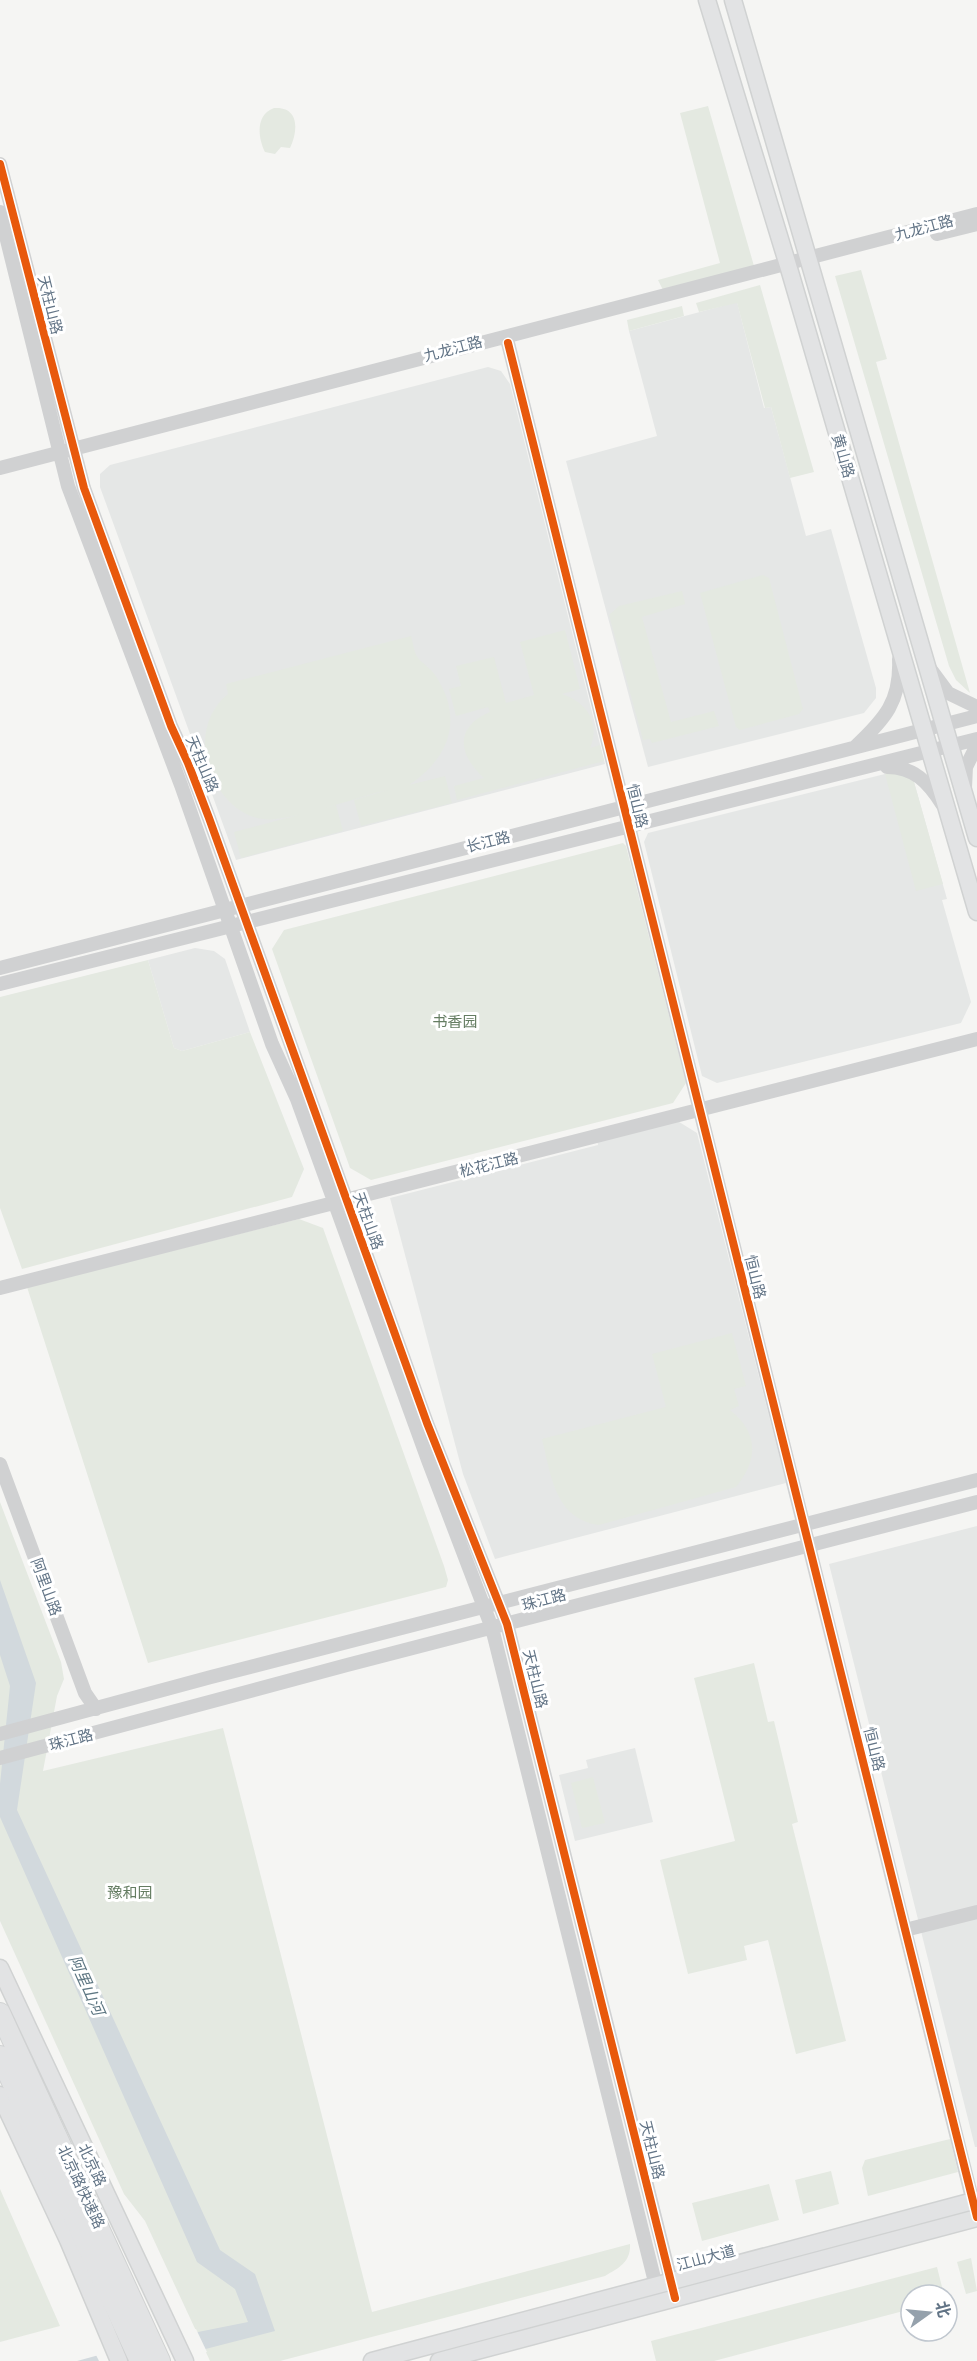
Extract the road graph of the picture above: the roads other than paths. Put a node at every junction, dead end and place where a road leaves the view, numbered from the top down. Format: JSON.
{"nodes":[{"id":1,"x":707,"y":0,"type":"edge"},
{"id":2,"x":733,"y":0,"type":"edge"},
{"id":3,"x":0,"y":164,"type":"edge"},
{"id":4,"x":0,"y":212,"type":"edge"},
{"id":5,"x":977,"y":214,"type":"edge"},
{"id":6,"x":977,"y":224,"type":"edge"},
{"id":7,"x":811,"y":262,"type":"junction"},
{"id":8,"x":789,"y":268,"type":"junction"},
{"id":9,"x":511,"y":343,"type":"junction"},
{"id":10,"x":68,"y":456,"type":"junction"},
{"id":11,"x":0,"y":468,"type":"edge"},
{"id":12,"x":0,"y":477,"type":"edge"},
{"id":13,"x":898,"y":645,"type":"junction"},
{"id":14,"x":925,"y":660,"type":"junction"},
{"id":15,"x":977,"y":707,"type":"edge"},
{"id":16,"x":977,"y":716,"type":"edge"},
{"id":17,"x":944,"y":725,"type":"junction"},
{"id":18,"x":923,"y":730,"type":"junction"},
{"id":19,"x":977,"y":739,"type":"edge"},
{"id":20,"x":977,"y":745,"type":"edge"},
{"id":21,"x":950,"y":746,"type":"junction"},
{"id":22,"x":853,"y":748,"type":"junction"},
{"id":23,"x":929,"y":751,"type":"junction"},
{"id":24,"x":867,"y":767,"type":"junction"},
{"id":25,"x":965,"y":799,"type":"junction"},
{"id":26,"x":627,"y":806,"type":"junction"},
{"id":27,"x":947,"y":811,"type":"junction"},
{"id":28,"x":632,"y":826,"type":"junction"},
{"id":29,"x":977,"y":838,"type":"edge"},
{"id":30,"x":240,"y":906,"type":"junction"},
{"id":31,"x":224,"y":910,"type":"junction"},
{"id":32,"x":977,"y":912,"type":"edge"},
{"id":33,"x":246,"y":923,"type":"junction"},
{"id":34,"x":230,"y":927,"type":"junction"},
{"id":35,"x":0,"y":968,"type":"edge"},
{"id":36,"x":0,"y":984,"type":"edge"},
{"id":37,"x":977,"y":1033,"type":"edge"},
{"id":38,"x":977,"y":1039,"type":"edge"},
{"id":39,"x":702,"y":1106,"type":"junction"},
{"id":40,"x":340,"y":1199,"type":"junction"},
{"id":41,"x":0,"y":1281,"type":"edge"},
{"id":42,"x":0,"y":1288,"type":"edge"},
{"id":43,"x":0,"y":1464,"type":"edge"},
{"id":44,"x":977,"y":1480,"type":"edge"},
{"id":45,"x":977,"y":1502,"type":"edge"},
{"id":46,"x":806,"y":1523,"type":"junction"},
{"id":47,"x":812,"y":1545,"type":"junction"},
{"id":48,"x":689,"y":1553,"type":"junction"},
{"id":49,"x":695,"y":1575,"type":"junction"},
{"id":50,"x":500,"y":1602,"type":"junction"},
{"id":51,"x":483,"y":1606,"type":"junction"},
{"id":52,"x":507,"y":1624,"type":"junction"},
{"id":53,"x":492,"y":1628,"type":"junction"},
{"id":54,"x":96,"y":1708,"type":"junction"},
{"id":55,"x":0,"y":1734,"type":"edge"},
{"id":56,"x":0,"y":1758,"type":"edge"},
{"id":57,"x":977,"y":1912,"type":"edge"},
{"id":58,"x":908,"y":1929,"type":"junction"},
{"id":59,"x":0,"y":1968,"type":"edge"},
{"id":60,"x":0,"y":2013,"type":"edge"},
{"id":61,"x":0,"y":2055,"type":"edge"},
{"id":62,"x":0,"y":2095,"type":"edge"},
{"id":63,"x":79,"y":2203,"type":"junction"},
{"id":64,"x":976,"y":2205,"type":"edge"},
{"id":65,"x":663,"y":2283,"type":"junction"},
{"id":66,"x":668,"y":2300,"type":"junction"},
{"id":67,"x":116,"y":2355,"type":"edge"},
{"id":68,"x":185,"y":2360,"type":"edge"},
{"id":69,"x":140,"y":2361,"type":"edge"},
{"id":70,"x":160,"y":2361,"type":"edge"},
{"id":71,"x":372,"y":2361,"type":"edge"},
{"id":72,"x":439,"y":2361,"type":"edge"}],
"edges":[{"from":1,"to":8,"type":"main road","name":"黄山路"},
{"from":2,"to":7,"type":"main road","name":"黄山路"},
{"from":3,"to":10,"type":"street","name":"天柱山路"},
{"from":4,"to":10,"type":"street","name":"天柱山路"},
{"from":5,"to":7,"type":"street","name":"九龙江路"},
{"from":6,"to":7,"type":"street","name":"九龙江路"},
{"from":7,"to":8,"type":"street","name":"九龙江路"},
{"from":7,"to":14,"type":"main road","name":"黄山路"},
{"from":8,"to":9,"type":"street","name":"九龙江路"},
{"from":8,"to":10,"type":"street","name":"九龙江路"},
{"from":8,"to":13,"type":"main road","name":"黄山路"},
{"from":9,"to":10,"type":"street","name":"九龙江路"},
{"from":9,"to":26,"type":"street","name":"恒山路"},
{"from":10,"to":11,"type":"street","name":"九龙江路"},
{"from":10,"to":12,"type":"street","name":"九龙江路"},
{"from":10,"to":30,"type":"street","name":"天柱山路"},
{"from":10,"to":31,"type":"street","name":"天柱山路"},
{"from":13,"to":18,"type":"main road","name":"黄山路"},
{"from":13,"to":22,"type":"street"},
{"from":14,"to":15,"type":"street"},
{"from":14,"to":17,"type":"main road","name":"黄山路"},
{"from":16,"to":17,"type":"street","name":"长江路"},
{"from":17,"to":18,"type":"street","name":"长江路"},
{"from":17,"to":21,"type":"main road","name":"黄山路"},
{"from":18,"to":22,"type":"street","name":"长江路"},
{"from":18,"to":23,"type":"main road","name":"黄山路"},
{"from":19,"to":21,"type":"street","name":"长江路"},
{"from":20,"to":25,"type":"street"},
{"from":21,"to":23,"type":"street","name":"长江路"},
{"from":21,"to":25,"type":"main road","name":"黄山路"},
{"from":22,"to":26,"type":"street","name":"长江路"},
{"from":23,"to":24,"type":"street","name":"长江路"},
{"from":23,"to":27,"type":"main road","name":"黄山路"},
{"from":24,"to":27,"type":"street"},
{"from":24,"to":28,"type":"street","name":"长江路"},
{"from":25,"to":29,"type":"main road","name":"黄山路"},
{"from":26,"to":28,"type":"street","name":"恒山路"},
{"from":26,"to":30,"type":"street","name":"长江路"},
{"from":27,"to":32,"type":"main road","name":"黄山路"},
{"from":28,"to":33,"type":"street","name":"长江路"},
{"from":28,"to":39,"type":"street","name":"恒山路"},
{"from":30,"to":31,"type":"street","name":"长江路"},
{"from":30,"to":33,"type":"street","name":"天柱山路"},
{"from":31,"to":34,"type":"street","name":"天柱山路"},
{"from":31,"to":35,"type":"street","name":"长江路"},
{"from":33,"to":34,"type":"street","name":"长江路"},
{"from":33,"to":40,"type":"street","name":"天柱山路"},
{"from":34,"to":36,"type":"street","name":"长江路"},
{"from":34,"to":40,"type":"street","name":"天柱山路"},
{"from":37,"to":39,"type":"street","name":"松花江路"},
{"from":38,"to":39,"type":"street","name":"松花江路"},
{"from":39,"to":40,"type":"street","name":"松花江路"},
{"from":39,"to":46,"type":"street","name":"恒山路"},
{"from":40,"to":41,"type":"street","name":"松花江路"},
{"from":40,"to":42,"type":"street","name":"松花江路"},
{"from":40,"to":50,"type":"street","name":"天柱山路"},
{"from":40,"to":51,"type":"street","name":"天柱山路"},
{"from":43,"to":54,"type":"street","name":"阿里山路"},
{"from":44,"to":46,"type":"street","name":"珠江路"},
{"from":45,"to":47,"type":"street","name":"珠江路"},
{"from":46,"to":47,"type":"street","name":"恒山路"},
{"from":46,"to":48,"type":"street","name":"珠江路"},
{"from":47,"to":49,"type":"street","name":"珠江路"},
{"from":47,"to":58,"type":"street","name":"恒山路"},
{"from":48,"to":49,"type":"street"},
{"from":48,"to":50,"type":"street","name":"珠江路"},
{"from":49,"to":52,"type":"street","name":"珠江路"},
{"from":50,"to":51,"type":"street","name":"珠江路"},
{"from":50,"to":52,"type":"street","name":"天柱山路"},
{"from":51,"to":53,"type":"street","name":"天柱山路"},
{"from":51,"to":54,"type":"street","name":"珠江路"},
{"from":52,"to":53,"type":"street","name":"珠江路"},
{"from":52,"to":65,"type":"street","name":"天柱山路"},
{"from":53,"to":56,"type":"street","name":"珠江路"},
{"from":53,"to":65,"type":"street","name":"天柱山路"},
{"from":54,"to":55,"type":"street","name":"珠江路"},
{"from":57,"to":58,"type":"street"},
{"from":58,"to":64,"type":"street","name":"恒山路"},
{"from":59,"to":68,"type":"main road","name":"北京路"},
{"from":60,"to":63,"type":"highway","name":"北京路快速路"},
{"from":61,"to":63,"type":"highway","name":"北京路快速路"},
{"from":62,"to":67,"type":"main road"},
{"from":63,"to":69,"type":"highway","name":"北京路快速路"},
{"from":63,"to":70,"type":"highway","name":"北京路快速路"},
{"from":64,"to":65,"type":"main road","name":"江山大道"},
{"from":64,"to":66,"type":"main road","name":"江山大道"},
{"from":65,"to":66,"type":"street","name":"天柱山路"},
{"from":65,"to":71,"type":"main road","name":"江山大道"},
{"from":66,"to":72,"type":"main road","name":"江山大道"}]}
